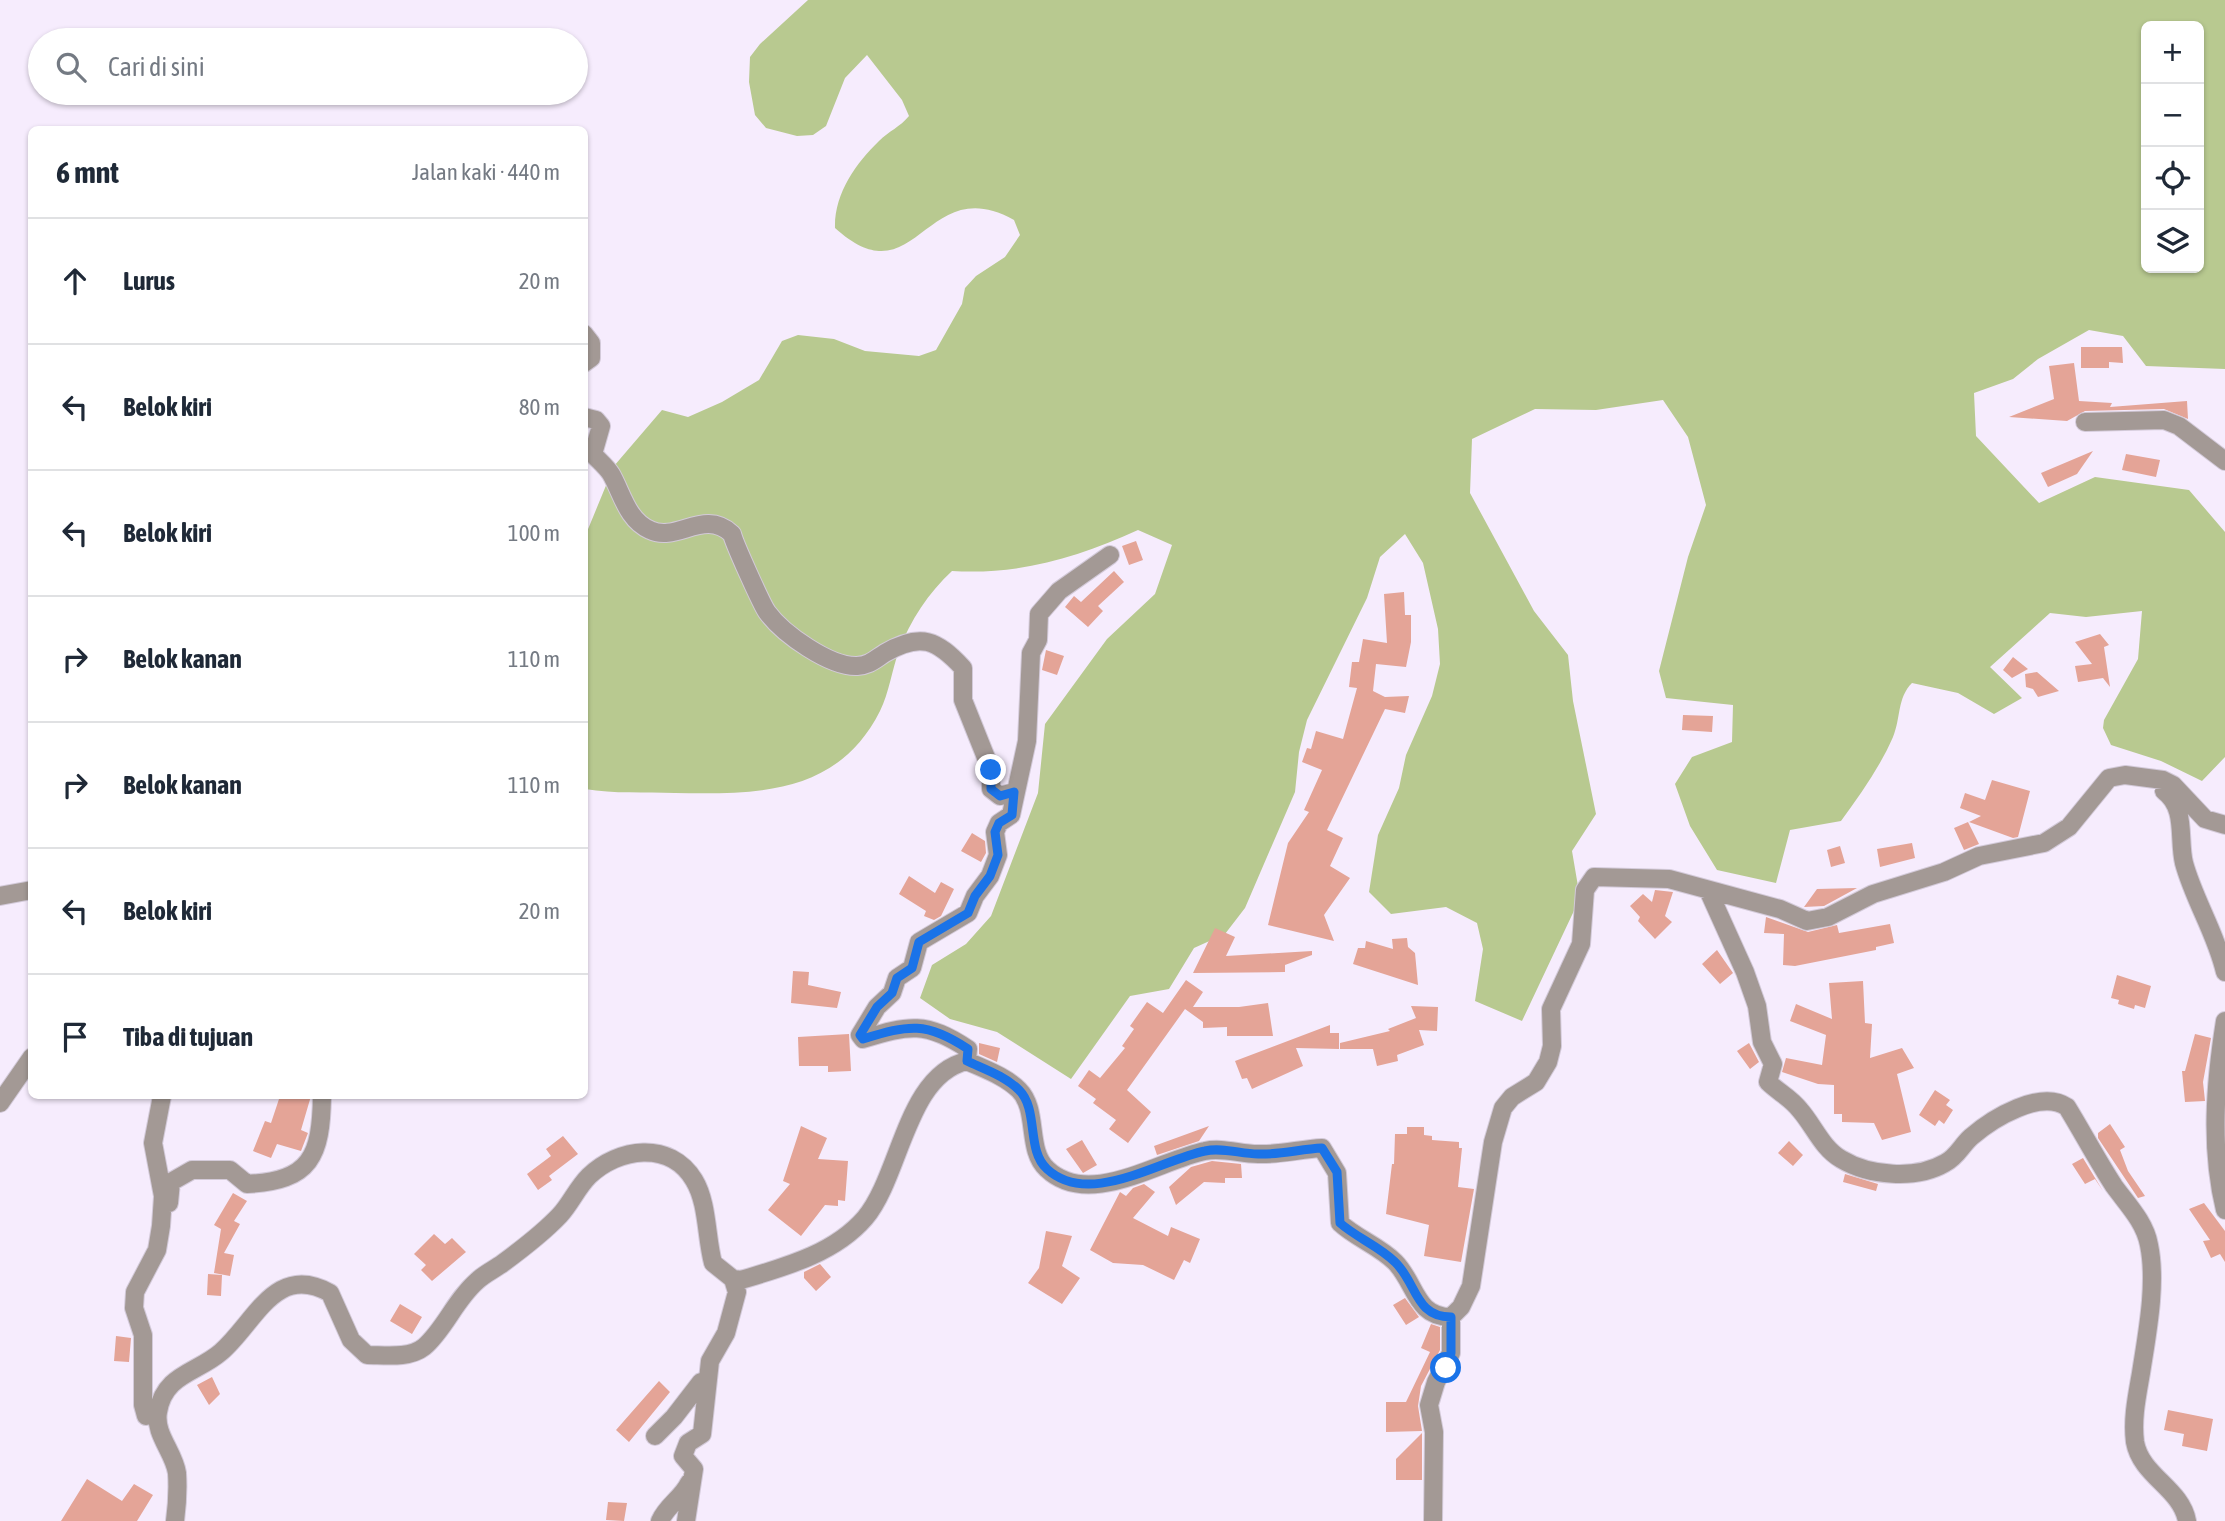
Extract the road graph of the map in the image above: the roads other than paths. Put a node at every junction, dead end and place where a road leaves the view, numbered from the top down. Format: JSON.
{"nodes":[{"id":1,"x":588,"y":339,"type":"edge"},
{"id":2,"x":588,"y":360,"type":"edge"},
{"id":3,"x":588,"y":418,"type":"edge"},
{"id":4,"x":2084,"y":422,"type":"dead end"},
{"id":5,"x":2225,"y":461,"type":"edge"},
{"id":6,"x":1110,"y":555,"type":"dead end"},
{"id":7,"x":2150,"y":776,"type":"junction"},
{"id":8,"x":1014,"y":792,"type":"junction"},
{"id":9,"x":2225,"y":824,"type":"edge"},
{"id":10,"x":1708,"y":890,"type":"junction"},
{"id":11,"x":28,"y":891,"type":"edge"},
{"id":12,"x":0,"y":896,"type":"edge"},
{"id":13,"x":2225,"y":972,"type":"edge"},
{"id":14,"x":2225,"y":1021,"type":"edge"},
{"id":15,"x":967,"y":1061,"type":"junction"},
{"id":16,"x":28,"y":1063,"type":"edge"},
{"id":17,"x":161,"y":1099,"type":"edge"},
{"id":18,"x":322,"y":1099,"type":"edge"},
{"id":19,"x":0,"y":1103,"type":"edge"},
{"id":20,"x":2225,"y":1210,"type":"edge"},
{"id":21,"x":161,"y":1226,"type":"junction"},
{"id":22,"x":733,"y":1279,"type":"junction"},
{"id":23,"x":1451,"y":1317,"type":"junction"},
{"id":24,"x":706,"y":1381,"type":"junction"},
{"id":25,"x":157,"y":1414,"type":"junction"},
{"id":26,"x":655,"y":1436,"type":"dead end"},
{"id":27,"x":691,"y":1480,"type":"junction"},
{"id":28,"x":175,"y":1521,"type":"edge"},
{"id":29,"x":660,"y":1521,"type":"edge"},
{"id":30,"x":686,"y":1521,"type":"edge"},
{"id":31,"x":1433,"y":1521,"type":"edge"},
{"id":32,"x":2187,"y":1521,"type":"edge"}],
"edges":[{"from":1,"to":2,"type":"street"},
{"from":3,"to":8,"type":"street"},
{"from":4,"to":5,"type":"street"},
{"from":6,"to":8,"type":"street"},
{"from":7,"to":9,"type":"street"},
{"from":7,"to":10,"type":"street"},
{"from":7,"to":13,"type":"street"},
{"from":8,"to":15,"type":"street"},
{"from":10,"to":23,"type":"street"},
{"from":10,"to":32,"type":"street"},
{"from":11,"to":12,"type":"street"},
{"from":14,"to":20,"type":"street"},
{"from":15,"to":22,"type":"street"},
{"from":15,"to":23,"type":"street"},
{"from":16,"to":19,"type":"street"},
{"from":17,"to":21,"type":"street"},
{"from":18,"to":21,"type":"street"},
{"from":21,"to":25,"type":"street"},
{"from":22,"to":24,"type":"street"},
{"from":22,"to":25,"type":"street"},
{"from":23,"to":31,"type":"street"},
{"from":24,"to":26,"type":"street"},
{"from":24,"to":27,"type":"street"},
{"from":25,"to":28,"type":"street"},
{"from":27,"to":29,"type":"street"},
{"from":27,"to":30,"type":"street"}]}
